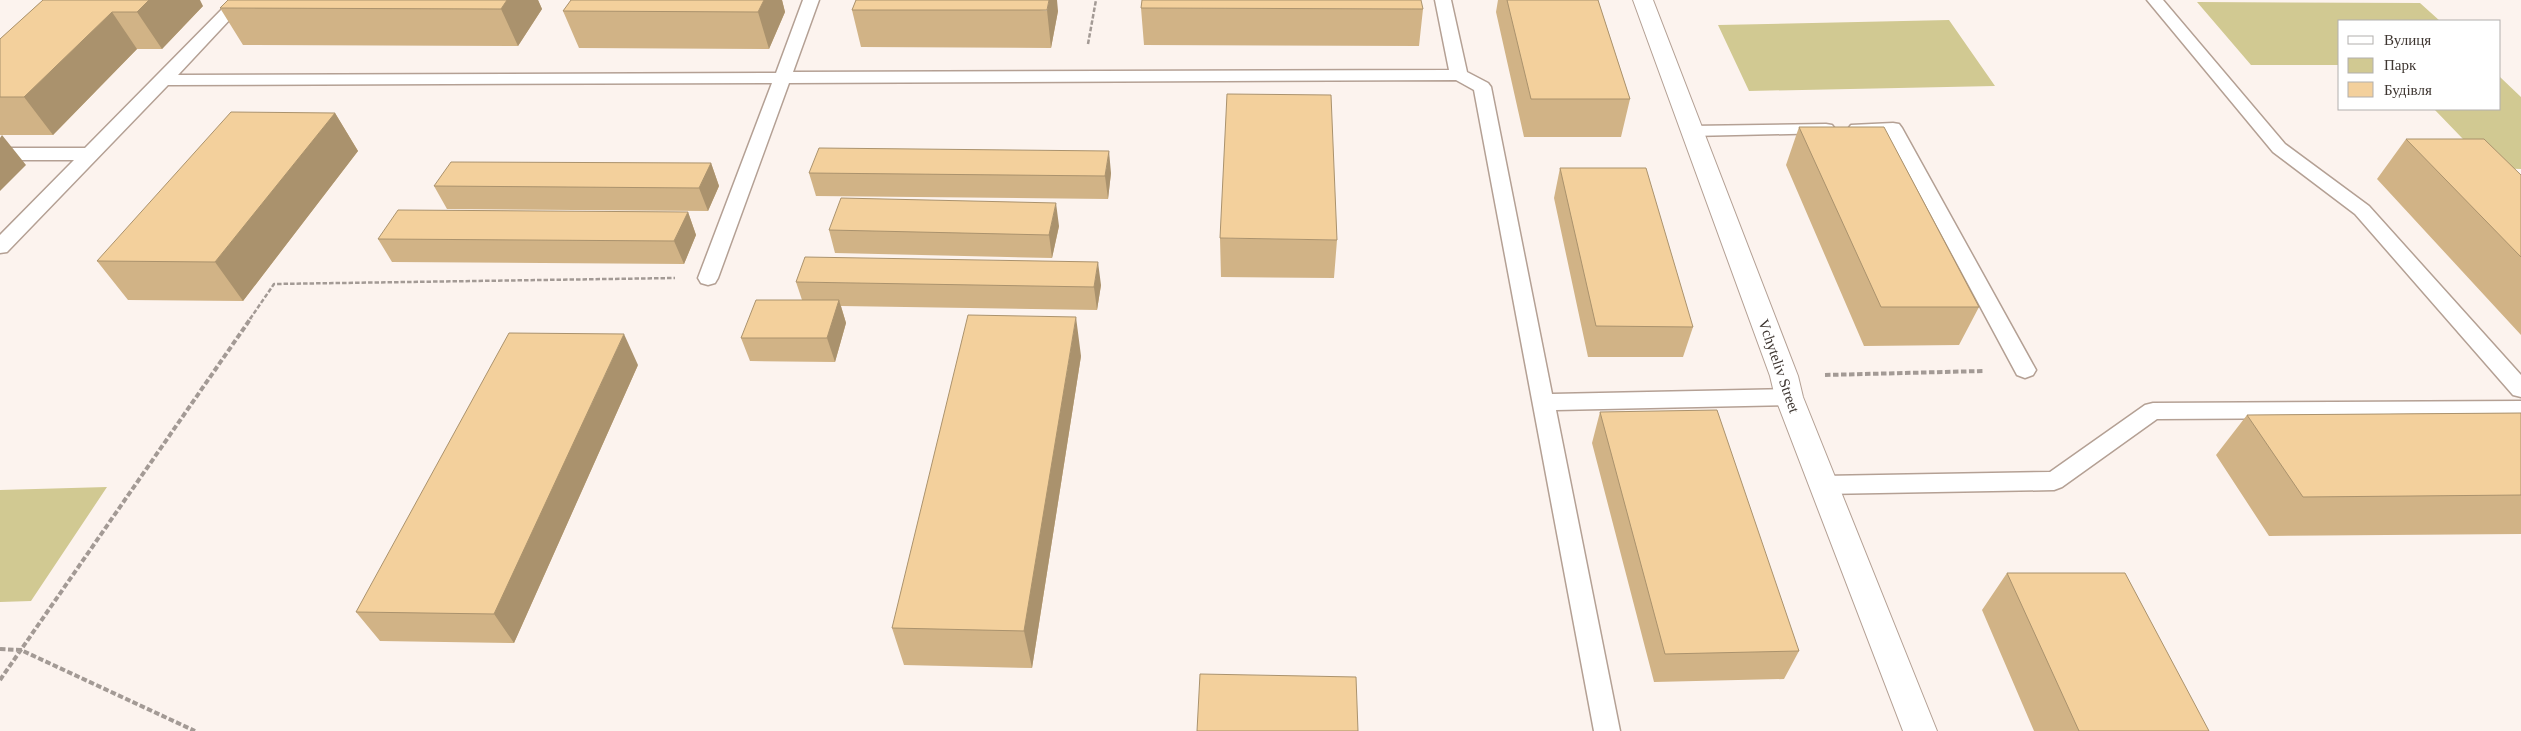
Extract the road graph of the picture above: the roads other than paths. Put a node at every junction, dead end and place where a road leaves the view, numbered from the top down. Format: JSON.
{"nodes":[{"id":1,"x":240,"y":0,"type":"edge"},
{"id":2,"x":811,"y":0,"type":"edge"},
{"id":3,"x":1443,"y":0,"type":"edge"},
{"id":4,"x":1643,"y":0,"type":"edge"},
{"id":5,"x":2155,"y":0,"type":"edge"},
{"id":6,"x":1459,"y":75,"type":"junction"},
{"id":7,"x":782,"y":78,"type":"junction"},
{"id":8,"x":166,"y":80,"type":"junction"},
{"id":9,"x":1691,"y":131,"type":"junction"},
{"id":10,"x":0,"y":154,"type":"edge"},
{"id":11,"x":88,"y":154,"type":"junction"},
{"id":12,"x":0,"y":247,"type":"edge"},
{"id":13,"x":708,"y":278,"type":"road end"},
{"id":14,"x":2025,"y":370,"type":"road end"},
{"id":15,"x":1786,"y":387,"type":"junction"},
{"id":16,"x":2521,"y":389,"type":"edge"},
{"id":17,"x":1543,"y":402,"type":"junction"},
{"id":18,"x":2521,"y":409,"type":"edge"},
{"id":19,"x":1823,"y":486,"type":"junction"},
{"id":20,"x":1607,"y":731,"type":"edge"},
{"id":21,"x":1920,"y":731,"type":"edge"}],
"edges":[{"from":1,"to":8,"type":"lane"},
{"from":2,"to":7,"type":"lane"},
{"from":3,"to":6,"type":"lane"},
{"from":4,"to":9,"type":"street","name":"Vchyteliv Street"},
{"from":5,"to":16,"type":"lane"},
{"from":6,"to":7,"type":"lane"},
{"from":6,"to":17,"type":"lane"},
{"from":7,"to":8,"type":"lane"},
{"from":7,"to":13,"type":"lane"},
{"from":8,"to":11,"type":"lane"},
{"from":9,"to":14,"type":"lane"},
{"from":9,"to":15,"type":"street","name":"Vchyteliv Street"},
{"from":10,"to":11,"type":"lane"},
{"from":11,"to":12,"type":"lane"},
{"from":15,"to":17,"type":"lane"},
{"from":15,"to":19,"type":"street","name":"Vchyteliv Street"},
{"from":17,"to":20,"type":"lane"},
{"from":18,"to":19,"type":"lane"},
{"from":19,"to":21,"type":"street","name":"Vchyteliv Street"}]}
